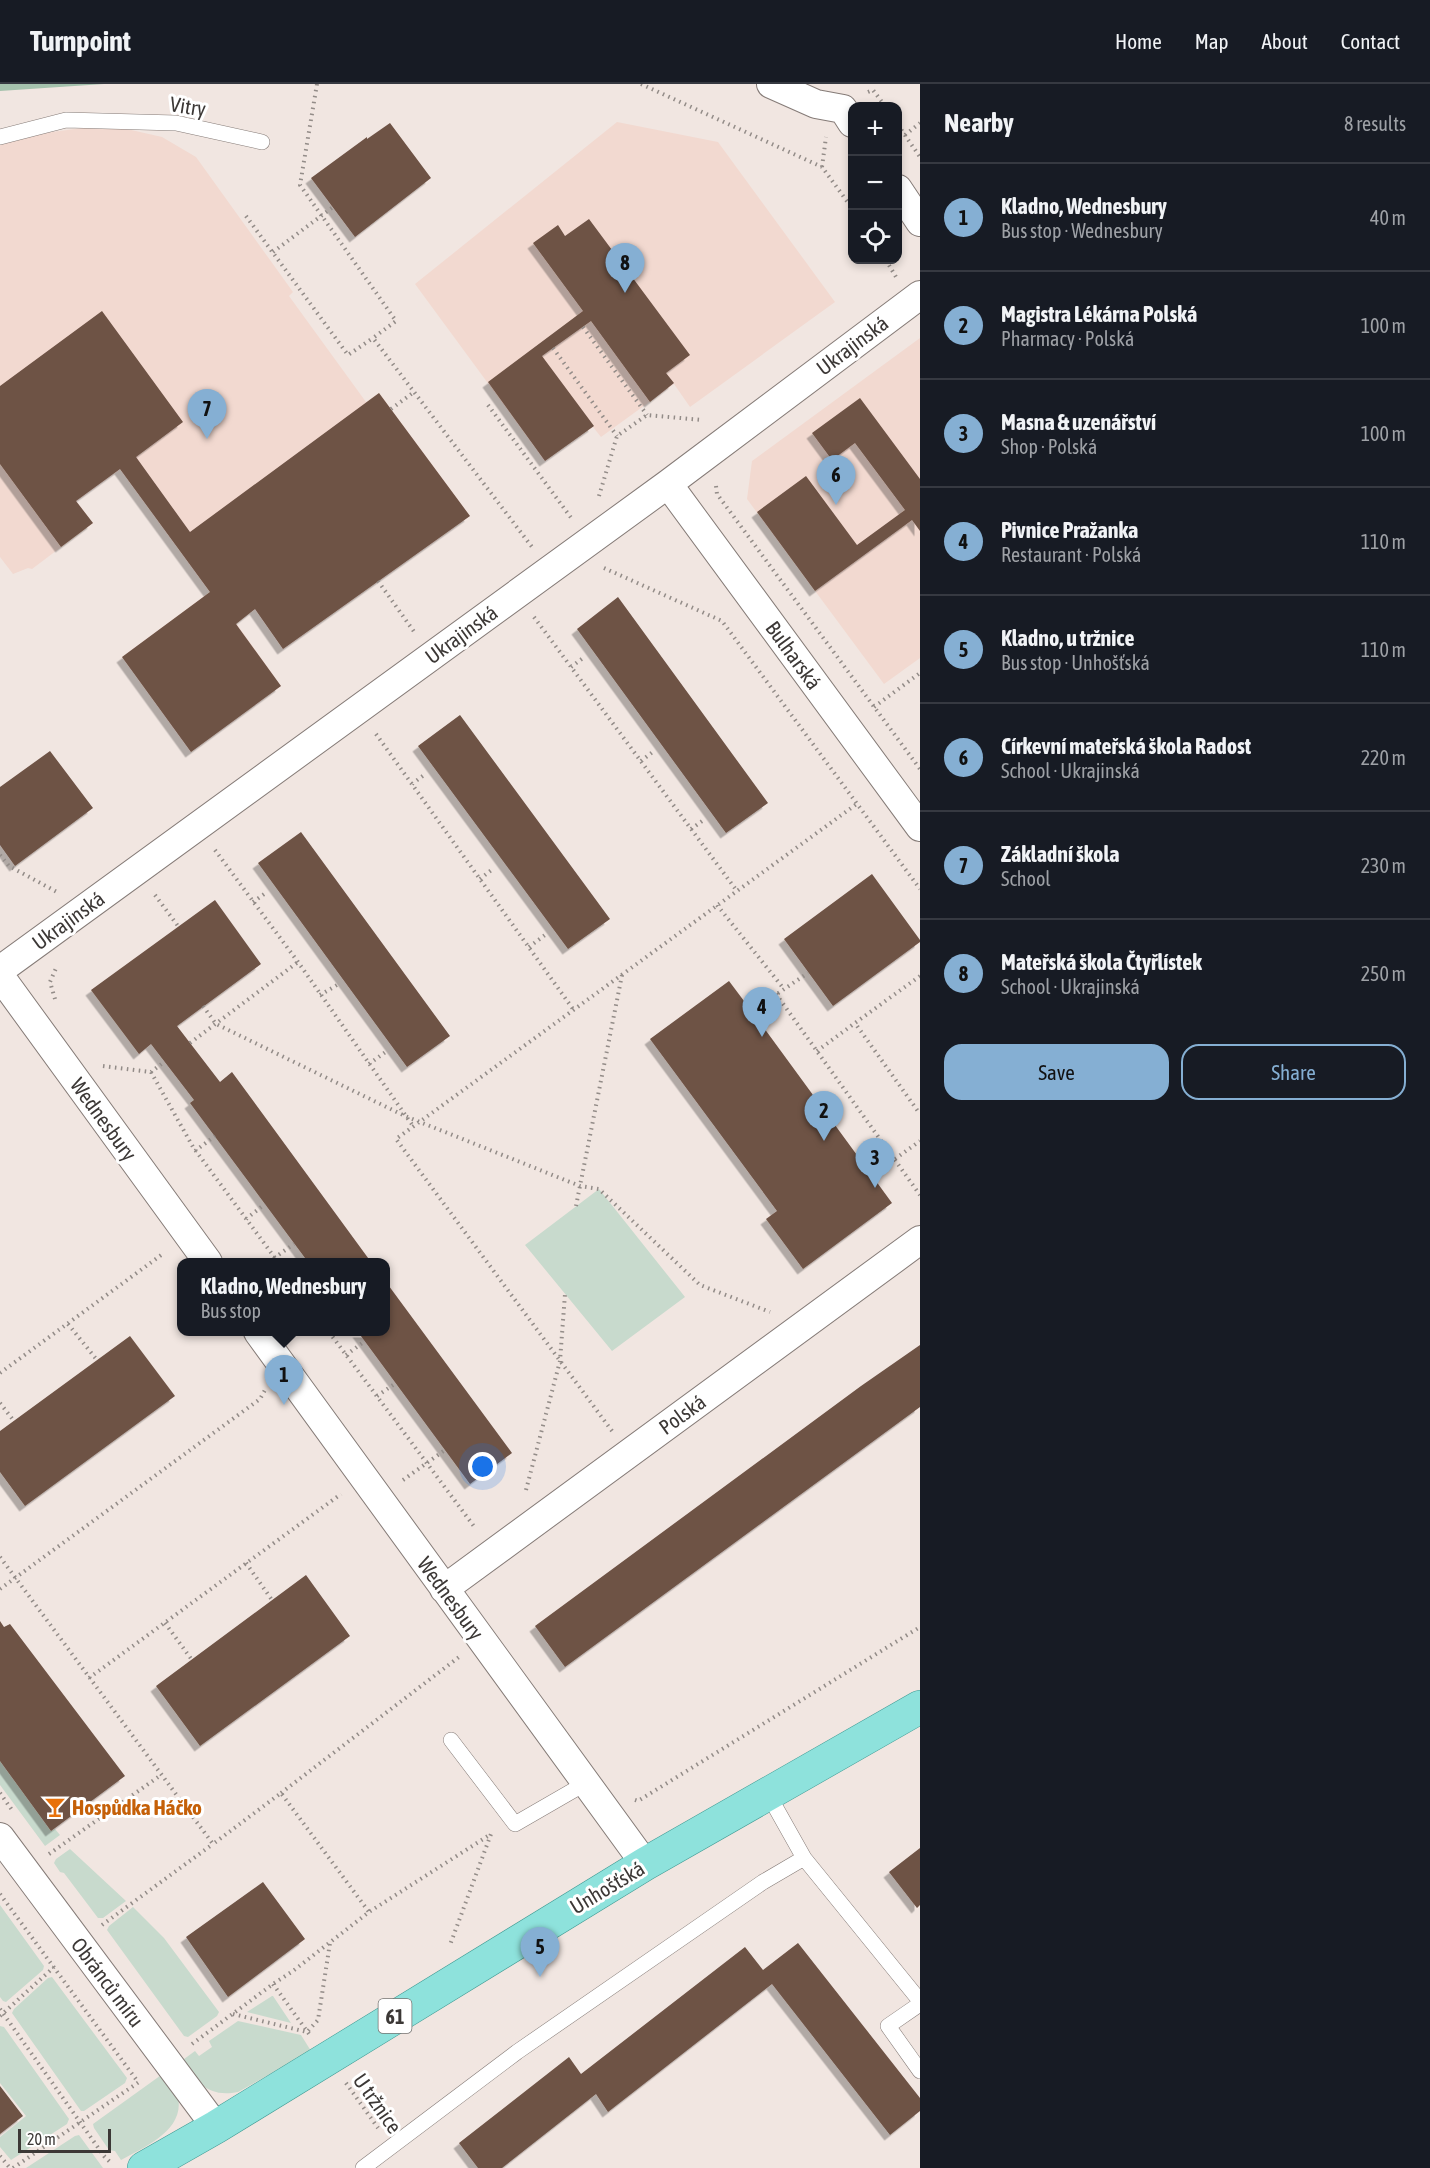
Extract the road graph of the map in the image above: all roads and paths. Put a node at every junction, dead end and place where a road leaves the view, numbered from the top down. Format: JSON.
{"nodes":[{"id":1,"x":317,"y":84,"type":"edge"},
{"id":2,"x":640,"y":84,"type":"edge"},
{"id":3,"x":771,"y":84,"type":"edge"},
{"id":4,"x":848,"y":117,"type":"edge"},
{"id":5,"x":920,"y":123,"type":"edge"},
{"id":6,"x":902,"y":131,"type":"edge"},
{"id":7,"x":905,"y":135,"type":"junction"},
{"id":8,"x":0,"y":137,"type":"edge"},
{"id":9,"x":262,"y":142,"type":"dead end"},
{"id":10,"x":920,"y":157,"type":"edge"},
{"id":11,"x":902,"y":196,"type":"edge"},
{"id":12,"x":848,"y":202,"type":"edge"},
{"id":13,"x":333,"y":207,"type":"dead end"},
{"id":14,"x":322,"y":215,"type":"junction"},
{"id":15,"x":246,"y":216,"type":"dead end"},
{"id":16,"x":920,"y":222,"type":"edge"},
{"id":17,"x":273,"y":252,"type":"junction"},
{"id":18,"x":889,"y":264,"type":"edge"},
{"id":19,"x":910,"y":289,"type":"edge"},
{"id":20,"x":583,"y":327,"type":"dead end"},
{"id":21,"x":373,"y":338,"type":"junction"},
{"id":22,"x":553,"y":348,"type":"dead end"},
{"id":23,"x":414,"y":392,"type":"junction"},
{"id":24,"x":488,"y":405,"type":"dead end"},
{"id":25,"x":392,"y":410,"type":"dead end"},
{"id":26,"x":647,"y":415,"type":"junction"},
{"id":27,"x":704,"y":420,"type":"dead end"},
{"id":28,"x":617,"y":436,"type":"junction"},
{"id":29,"x":716,"y":482,"type":"dead end"},
{"id":30,"x":668,"y":484,"type":"junction"},
{"id":31,"x":597,"y":500,"type":"dead end"},
{"id":32,"x":576,"y":524,"type":"dead end"},
{"id":33,"x":537,"y":553,"type":"dead end"},
{"id":34,"x":600,"y":567,"type":"dead end"},
{"id":35,"x":378,"y":581,"type":"dead end"},
{"id":36,"x":525,"y":624,"type":"dead end"},
{"id":37,"x":419,"y":638,"type":"dead end"},
{"id":38,"x":583,"y":658,"type":"dead end"},
{"id":39,"x":571,"y":667,"type":"junction"},
{"id":40,"x":920,"y":673,"type":"edge"},
{"id":41,"x":874,"y":707,"type":"junction"},
{"id":42,"x":366,"y":740,"type":"dead end"},
{"id":43,"x":654,"y":751,"type":"dead end"},
{"id":44,"x":641,"y":761,"type":"junction"},
{"id":45,"x":920,"y":769,"type":"edge"},
{"id":46,"x":424,"y":775,"type":"dead end"},
{"id":47,"x":412,"y":784,"type":"junction"},
{"id":48,"x":858,"y":803,"type":"junction"},
{"id":49,"x":705,"y":819,"type":"dead end"},
{"id":50,"x":920,"y":827,"type":"edge"},
{"id":51,"x":691,"y":829,"type":"junction"},
{"id":52,"x":225,"y":843,"type":"dead end"},
{"id":53,"x":215,"y":850,"type":"junction"},
{"id":54,"x":0,"y":855,"type":"edge"},
{"id":55,"x":206,"y":856,"type":"dead end"},
{"id":56,"x":494,"y":868,"type":"dead end"},
{"id":57,"x":480,"y":879,"type":"junction"},
{"id":58,"x":163,"y":888,"type":"dead end"},
{"id":59,"x":920,"y":889,"type":"edge"},
{"id":60,"x":737,"y":891,"type":"junction"},
{"id":61,"x":267,"y":892,"type":"dead end"},
{"id":62,"x":154,"y":894,"type":"junction"},
{"id":63,"x":66,"y":897,"type":"dead end"},
{"id":64,"x":146,"y":901,"type":"dead end"},
{"id":65,"x":253,"y":902,"type":"junction"},
{"id":66,"x":717,"y":905,"type":"junction"},
{"id":67,"x":178,"y":926,"type":"dead end"},
{"id":68,"x":545,"y":936,"type":"dead end"},
{"id":69,"x":529,"y":947,"type":"junction"},
{"id":70,"x":298,"y":962,"type":"junction"},
{"id":71,"x":57,"y":965,"type":"dead end"},
{"id":72,"x":0,"y":970,"type":"edge"},
{"id":73,"x":808,"y":973,"type":"dead end"},
{"id":74,"x":622,"y":974,"type":"junction"},
{"id":75,"x":0,"y":976,"type":"edge"},
{"id":76,"x":920,"y":976,"type":"edge"},
{"id":77,"x":337,"y":984,"type":"dead end"},
{"id":78,"x":784,"y":989,"type":"junction"},
{"id":79,"x":776,"y":994,"type":"junction"},
{"id":80,"x":321,"y":995,"type":"junction"},
{"id":81,"x":768,"y":1000,"type":"dead end"},
{"id":82,"x":57,"y":1003,"type":"dead end"},
{"id":83,"x":203,"y":1006,"type":"dead end"},
{"id":84,"x":573,"y":1009,"type":"junction"},
{"id":85,"x":855,"y":1023,"type":"junction"},
{"id":86,"x":216,"y":1024,"type":"junction"},
{"id":87,"x":190,"y":1043,"type":"dead end"},
{"id":88,"x":387,"y":1051,"type":"dead end"},
{"id":89,"x":817,"y":1051,"type":"junction"},
{"id":90,"x":97,"y":1058,"type":"dead end"},
{"id":91,"x":164,"y":1062,"type":"dead end"},
{"id":92,"x":369,"y":1064,"type":"junction"},
{"id":93,"x":151,"y":1072,"type":"junction"},
{"id":94,"x":920,"y":1114,"type":"edge"},
{"id":95,"x":405,"y":1116,"type":"junction"},
{"id":96,"x":419,"y":1121,"type":"junction"},
{"id":97,"x":413,"y":1126,"type":"junction"},
{"id":98,"x":215,"y":1136,"type":"dead end"},
{"id":99,"x":920,"y":1141,"type":"edge"},
{"id":100,"x":195,"y":1151,"type":"junction"},
{"id":101,"x":895,"y":1159,"type":"junction"},
{"id":102,"x":580,"y":1186,"type":"junction"},
{"id":103,"x":920,"y":1195,"type":"edge"},
{"id":104,"x":265,"y":1204,"type":"dead end"},
{"id":105,"x":576,"y":1206,"type":"dead end"},
{"id":106,"x":246,"y":1219,"type":"junction"},
{"id":107,"x":920,"y":1240,"type":"edge"},
{"id":108,"x":294,"y":1244,"type":"dead end"},
{"id":109,"x":172,"y":1248,"type":"dead end"},
{"id":110,"x":204,"y":1258,"type":"edge"},
{"id":111,"x":274,"y":1258,"type":"joint"},
{"id":112,"x":565,"y":1294,"type":"dead end"},
{"id":113,"x":772,"y":1312,"type":"dead end"},
{"id":114,"x":68,"y":1324,"type":"junction"},
{"id":115,"x":261,"y":1336,"type":"edge"},
{"id":116,"x":332,"y":1336,"type":"edge"},
{"id":117,"x":365,"y":1341,"type":"dead end"},
{"id":118,"x":346,"y":1355,"type":"junction"},
{"id":119,"x":97,"y":1360,"type":"dead end"},
{"id":120,"x":560,"y":1361,"type":"junction"},
{"id":121,"x":0,"y":1373,"type":"edge"},
{"id":122,"x":270,"y":1383,"type":"dead end"},
{"id":123,"x":396,"y":1383,"type":"dead end"},
{"id":124,"x":377,"y":1396,"type":"junction"},
{"id":125,"x":0,"y":1403,"type":"edge"},
{"id":126,"x":14,"y":1421,"type":"dead end"},
{"id":127,"x":617,"y":1439,"type":"dead end"},
{"id":128,"x":445,"y":1450,"type":"dead end"},
{"id":129,"x":426,"y":1463,"type":"junction"},
{"id":130,"x":347,"y":1490,"type":"dead end"},
{"id":131,"x":378,"y":1498,"type":"junction"},
{"id":132,"x":524,"y":1499,"type":"dead end"},
{"id":133,"x":483,"y":1539,"type":"dead end"},
{"id":134,"x":0,"y":1557,"type":"edge"},
{"id":135,"x":246,"y":1563,"type":"junction"},
{"id":136,"x":15,"y":1578,"type":"junction"},
{"id":137,"x":0,"y":1589,"type":"edge"},
{"id":138,"x":444,"y":1589,"type":"junction"},
{"id":139,"x":272,"y":1600,"type":"dead end"},
{"id":140,"x":165,"y":1623,"type":"junction"},
{"id":141,"x":920,"y":1628,"type":"edge"},
{"id":142,"x":466,"y":1652,"type":"dead end"},
{"id":143,"x":192,"y":1660,"type":"dead end"},
{"id":144,"x":89,"y":1678,"type":"junction"},
{"id":145,"x":920,"y":1707,"type":"edge"},
{"id":146,"x":451,"y":1740,"type":"dead end"},
{"id":147,"x":161,"y":1775,"type":"junction"},
{"id":148,"x":586,"y":1783,"type":"junction"},
{"id":149,"x":281,"y":1793,"type":"junction"},
{"id":150,"x":768,"y":1794,"type":"junction"},
{"id":151,"x":630,"y":1799,"type":"dead end"},
{"id":152,"x":0,"y":1837,"type":"edge"},
{"id":153,"x":213,"y":1844,"type":"junction"},
{"id":154,"x":46,"y":1856,"type":"dead end"},
{"id":155,"x":804,"y":1858,"type":"junction"},
{"id":156,"x":645,"y":1864,"type":"junction"},
{"id":157,"x":0,"y":1894,"type":"edge"},
{"id":158,"x":369,"y":1912,"type":"junction"},
{"id":159,"x":111,"y":1918,"type":"dead end"},
{"id":160,"x":330,"y":1943,"type":"junction"},
{"id":161,"x":54,"y":1967,"type":"junction"},
{"id":162,"x":273,"y":1984,"type":"junction"},
{"id":163,"x":432,"y":1993,"type":"junction"},
{"id":164,"x":920,"y":2003,"type":"edge"},
{"id":165,"x":1,"y":2013,"type":"edge"},
{"id":166,"x":233,"y":2014,"type":"junction"},
{"id":167,"x":307,"y":2032,"type":"junction"},
{"id":168,"x":187,"y":2048,"type":"dead end"},
{"id":169,"x":328,"y":2058,"type":"junction"},
{"id":170,"x":920,"y":2071,"type":"edge"},
{"id":171,"x":146,"y":2077,"type":"dead end"},
{"id":172,"x":138,"y":2082,"type":"junction"},
{"id":173,"x":81,"y":2123,"type":"junction"},
{"id":174,"x":216,"y":2127,"type":"junction"},
{"id":175,"x":391,"y":2147,"type":"junction"},
{"id":176,"x":0,"y":2156,"type":"edge"},
{"id":177,"x":129,"y":2166,"type":"edge"},
{"id":178,"x":11,"y":2168,"type":"edge"},
{"id":179,"x":363,"y":2168,"type":"edge"}],
"edges":[{"from":1,"to":14,"type":"path"},
{"from":2,"to":12,"type":"path"},
{"from":3,"to":4,"type":"street"},
{"from":5,"to":7,"type":"path"},
{"from":6,"to":7,"type":"path"},
{"from":7,"to":10,"type":"path"},
{"from":8,"to":9,"type":"lane","name":"Vitry"},
{"from":11,"to":16,"type":"street"},
{"from":13,"to":14,"type":"path"},
{"from":14,"to":17,"type":"path"},
{"from":14,"to":21,"type":"path"},
{"from":15,"to":17,"type":"path"},
{"from":17,"to":21,"type":"path"},
{"from":18,"to":19,"type":"path"},
{"from":19,"to":30,"type":"street","name":"Ukrajinská"},
{"from":20,"to":26,"type":"path"},
{"from":21,"to":23,"type":"path"},
{"from":22,"to":28,"type":"path"},
{"from":23,"to":25,"type":"path"},
{"from":23,"to":33,"type":"path"},
{"from":24,"to":32,"type":"path"},
{"from":26,"to":27,"type":"path"},
{"from":26,"to":28,"type":"path"},
{"from":28,"to":31,"type":"path"},
{"from":29,"to":41,"type":"path"},
{"from":30,"to":50,"type":"street","name":"Bulharská"},
{"from":30,"to":72,"type":"street","name":"Ukrajinská"},
{"from":34,"to":48,"type":"path"},
{"from":35,"to":37,"type":"path"},
{"from":36,"to":39,"type":"path"},
{"from":38,"to":39,"type":"path"},
{"from":39,"to":44,"type":"path"},
{"from":40,"to":41,"type":"path"},
{"from":41,"to":45,"type":"path"},
{"from":42,"to":47,"type":"path"},
{"from":43,"to":44,"type":"path"},
{"from":44,"to":51,"type":"path"},
{"from":46,"to":47,"type":"path"},
{"from":47,"to":57,"type":"path"},
{"from":48,"to":59,"type":"path"},
{"from":48,"to":60,"type":"path"},
{"from":49,"to":51,"type":"path"},
{"from":51,"to":60,"type":"path"},
{"from":52,"to":53,"type":"path"},
{"from":53,"to":55,"type":"path"},
{"from":53,"to":65,"type":"path"},
{"from":54,"to":63,"type":"path"},
{"from":56,"to":57,"type":"path"},
{"from":57,"to":69,"type":"path"},
{"from":58,"to":62,"type":"path"},
{"from":60,"to":66,"type":"path"},
{"from":61,"to":65,"type":"path"},
{"from":62,"to":64,"type":"path"},
{"from":62,"to":67,"type":"path"},
{"from":65,"to":70,"type":"path"},
{"from":66,"to":74,"type":"path"},
{"from":66,"to":78,"type":"path"},
{"from":68,"to":69,"type":"path"},
{"from":69,"to":84,"type":"path"},
{"from":70,"to":80,"type":"path"},
{"from":70,"to":86,"type":"path"},
{"from":71,"to":82,"type":"path"},
{"from":73,"to":78,"type":"path"},
{"from":74,"to":84,"type":"path"},
{"from":74,"to":102,"type":"path"},
{"from":75,"to":110,"type":"street","name":"Wednesbury"},
{"from":76,"to":85,"type":"path"},
{"from":77,"to":80,"type":"path"},
{"from":78,"to":79,"type":"path"},
{"from":79,"to":81,"type":"path"},
{"from":79,"to":89,"type":"path"},
{"from":80,"to":92,"type":"path"},
{"from":83,"to":86,"type":"path"},
{"from":84,"to":96,"type":"path"},
{"from":85,"to":89,"type":"path"},
{"from":85,"to":94,"type":"path"},
{"from":86,"to":87,"type":"path"},
{"from":86,"to":95,"type":"path"},
{"from":88,"to":92,"type":"path"},
{"from":89,"to":101,"type":"path"},
{"from":90,"to":93,"type":"path"},
{"from":91,"to":93,"type":"path"},
{"from":92,"to":95,"type":"path"},
{"from":93,"to":100,"type":"path"},
{"from":95,"to":96,"type":"path"},
{"from":95,"to":97,"type":"path"},
{"from":96,"to":97,"type":"path"},
{"from":96,"to":102,"type":"path"},
{"from":97,"to":120,"type":"path"},
{"from":98,"to":100,"type":"path"},
{"from":99,"to":101,"type":"path"},
{"from":100,"to":106,"type":"path"},
{"from":101,"to":103,"type":"path"},
{"from":102,"to":105,"type":"path"},
{"from":102,"to":113,"type":"path"},
{"from":104,"to":106,"type":"path"},
{"from":106,"to":111,"type":"path"},
{"from":107,"to":138,"type":"street","name":"Polská"},
{"from":108,"to":111,"type":"path"},
{"from":109,"to":114,"type":"path"},
{"from":112,"to":120,"type":"path"},
{"from":114,"to":119,"type":"path"},
{"from":114,"to":121,"type":"path"},
{"from":115,"to":131,"type":"street","name":"Wednesbury"},
{"from":116,"to":118,"type":"path"},
{"from":117,"to":118,"type":"path"},
{"from":118,"to":124,"type":"path"},
{"from":120,"to":127,"type":"path"},
{"from":120,"to":132,"type":"path"},
{"from":122,"to":136,"type":"path"},
{"from":123,"to":124,"type":"path"},
{"from":124,"to":129,"type":"path"},
{"from":125,"to":126,"type":"path"},
{"from":128,"to":129,"type":"path"},
{"from":129,"to":131,"type":"path"},
{"from":129,"to":133,"type":"path"},
{"from":130,"to":135,"type":"path"},
{"from":131,"to":138,"type":"street","name":"Wednesbury"},
{"from":134,"to":136,"type":"path"},
{"from":135,"to":139,"type":"path"},
{"from":135,"to":140,"type":"path"},
{"from":136,"to":137,"type":"path"},
{"from":136,"to":144,"type":"path"},
{"from":138,"to":148,"type":"street","name":"Wednesbury"},
{"from":140,"to":143,"type":"path"},
{"from":140,"to":144,"type":"path"},
{"from":141,"to":151,"type":"path"},
{"from":142,"to":149,"type":"path"},
{"from":144,"to":147,"type":"path"},
{"from":145,"to":150,"type":"main road","name":"Unhošťská","number":"61"},
{"from":146,"to":148,"type":"lane"},
{"from":147,"to":153,"type":"path"},
{"from":147,"to":154,"type":"path"},
{"from":148,"to":156,"type":"street","name":"Wednesbury"},
{"from":149,"to":153,"type":"path"},
{"from":149,"to":158,"type":"path"},
{"from":150,"to":155,"type":"lane"},
{"from":150,"to":156,"type":"main road","name":"Unhošťská","number":"61"},
{"from":152,"to":174,"type":"street","name":"Obránců míru"},
{"from":153,"to":159,"type":"path"},
{"from":155,"to":164,"type":"lane"},
{"from":155,"to":175,"type":"lane"},
{"from":156,"to":163,"type":"main road","name":"Unhošťská","number":"61"},
{"from":157,"to":161,"type":"path"},
{"from":158,"to":160,"type":"path"},
{"from":158,"to":163,"type":"path"},
{"from":160,"to":162,"type":"path"},
{"from":160,"to":167,"type":"path"},
{"from":161,"to":165,"type":"path"},
{"from":161,"to":172,"type":"path"},
{"from":162,"to":166,"type":"path"},
{"from":162,"to":167,"type":"path","name":"U tržnice"},
{"from":163,"to":169,"type":"main road","name":"Unhošťská","number":"61"},
{"from":164,"to":170,"type":"lane"},
{"from":165,"to":173,"type":"path"},
{"from":166,"to":167,"type":"path"},
{"from":166,"to":168,"type":"path"},
{"from":167,"to":169,"type":"path","name":"U tržnice"},
{"from":169,"to":174,"type":"main road","name":"Unhošťská","number":"61"},
{"from":169,"to":175,"type":"path","name":"U tržnice"},
{"from":171,"to":172,"type":"path"},
{"from":172,"to":173,"type":"path"},
{"from":173,"to":177,"type":"path"},
{"from":173,"to":178,"type":"path"},
{"from":174,"to":177,"type":"main road","name":"Unhošťská","number":"61"},
{"from":175,"to":179,"type":"lane"},
{"from":176,"to":178,"type":"path"}]}
